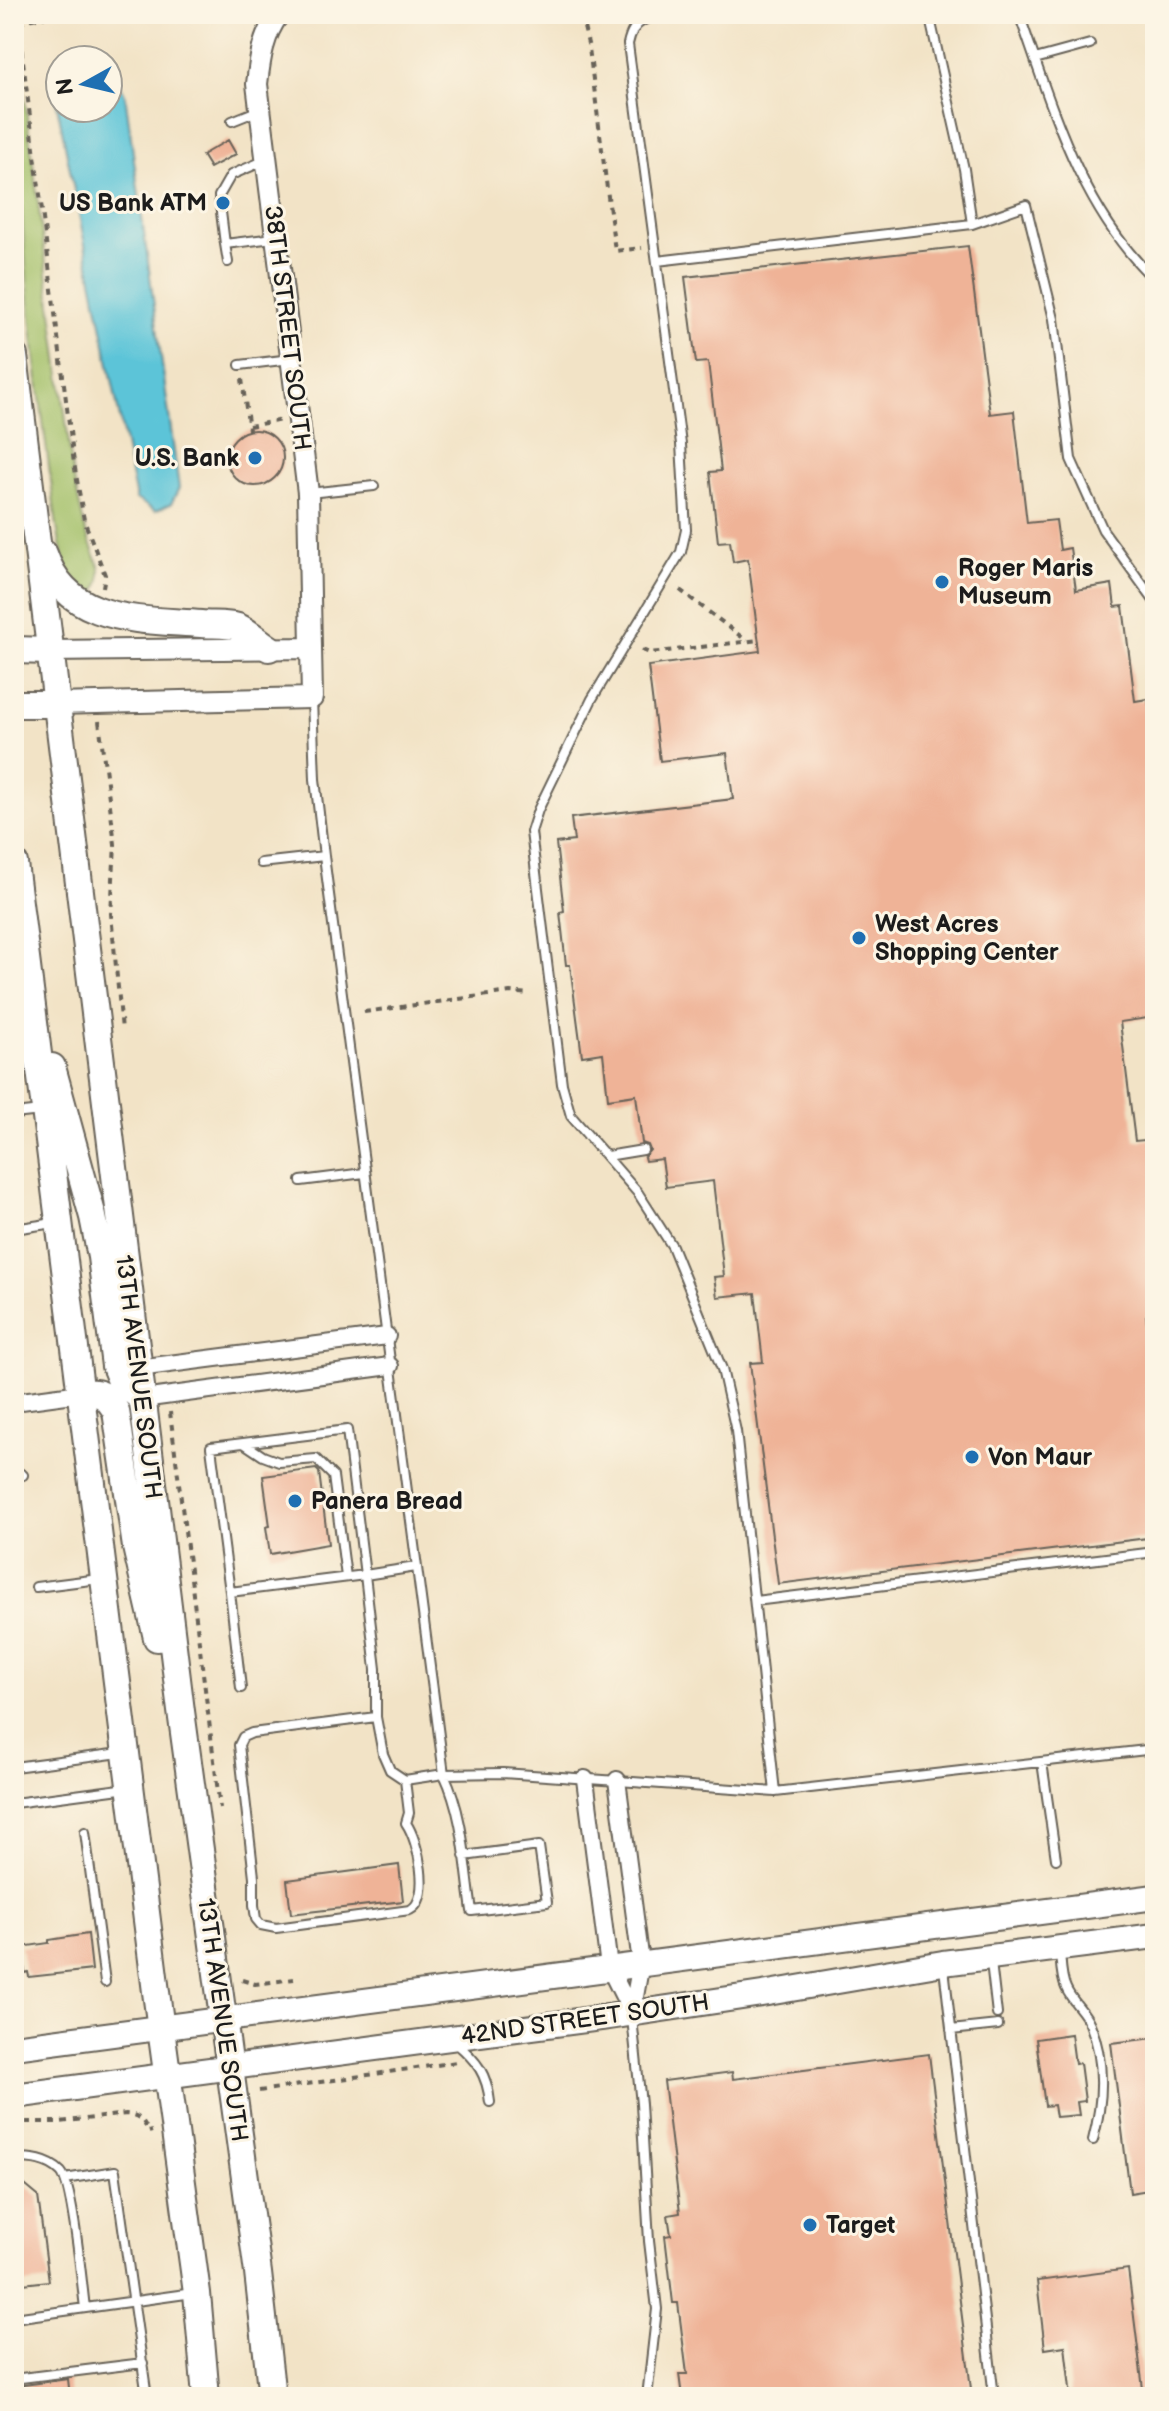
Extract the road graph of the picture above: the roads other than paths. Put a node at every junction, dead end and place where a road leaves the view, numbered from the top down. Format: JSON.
{"nodes":[{"id":1,"x":279,"y":14,"type":"edge"},
{"id":2,"x":681,"y":14,"type":"edge"},
{"id":3,"x":929,"y":14,"type":"edge"},
{"id":4,"x":1019,"y":14,"type":"edge"},
{"id":5,"x":1090,"y":44,"type":"dead end"},
{"id":6,"x":1035,"y":59,"type":"junction"},
{"id":7,"x":260,"y":109,"type":"junction"},
{"id":8,"x":232,"y":121,"type":"dead end"},
{"id":9,"x":267,"y":160,"type":"junction"},
{"id":10,"x":972,"y":224,"type":"junction"},
{"id":11,"x":276,"y":238,"type":"junction"},
{"id":12,"x":225,"y":244,"type":"junction"},
{"id":13,"x":657,"y":261,"type":"junction"},
{"id":14,"x":228,"y":262,"type":"dead end"},
{"id":15,"x":1155,"y":280,"type":"edge"},
{"id":16,"x":14,"y":356,"type":"edge"},
{"id":17,"x":292,"y":359,"type":"junction"},
{"id":18,"x":240,"y":365,"type":"road end"},
{"id":19,"x":374,"y":486,"type":"dead end"},
{"id":20,"x":308,"y":493,"type":"junction"},
{"id":21,"x":34,"y":527,"type":"junction"},
{"id":22,"x":1155,"y":602,"type":"edge"},
{"id":23,"x":269,"y":648,"type":"junction"},
{"id":24,"x":311,"y":648,"type":"junction"},
{"id":25,"x":14,"y":650,"type":"edge"},
{"id":26,"x":49,"y":651,"type":"junction"},
{"id":27,"x":312,"y":698,"type":"junction"},
{"id":28,"x":14,"y":704,"type":"edge"},
{"id":29,"x":55,"y":704,"type":"junction"},
{"id":30,"x":324,"y":856,"type":"junction"},
{"id":31,"x":14,"y":863,"type":"edge"},
{"id":32,"x":261,"y":863,"type":"dead end"},
{"id":33,"x":30,"y":991,"type":"junction"},
{"id":34,"x":45,"y":1111,"type":"junction"},
{"id":35,"x":14,"y":1114,"type":"edge"},
{"id":36,"x":643,"y":1150,"type":"dead end"},
{"id":37,"x":607,"y":1156,"type":"junction"},
{"id":38,"x":364,"y":1173,"type":"junction"},
{"id":39,"x":301,"y":1181,"type":"dead end"},
{"id":40,"x":59,"y":1223,"type":"junction"},
{"id":41,"x":14,"y":1229,"type":"edge"},
{"id":42,"x":387,"y":1336,"type":"junction"},
{"id":43,"x":390,"y":1366,"type":"junction"},
{"id":44,"x":138,"y":1368,"type":"junction"},
{"id":45,"x":81,"y":1393,"type":"junction"},
{"id":46,"x":142,"y":1399,"type":"junction"},
{"id":47,"x":14,"y":1402,"type":"edge"},
{"id":48,"x":243,"y":1443,"type":"junction"},
{"id":49,"x":1155,"y":1552,"type":"edge"},
{"id":50,"x":416,"y":1567,"type":"junction"},
{"id":51,"x":365,"y":1575,"type":"junction"},
{"id":52,"x":346,"y":1577,"type":"junction"},
{"id":53,"x":104,"y":1579,"type":"junction"},
{"id":54,"x":36,"y":1587,"type":"dead end"},
{"id":55,"x":230,"y":1592,"type":"junction"},
{"id":56,"x":755,"y":1601,"type":"junction"},
{"id":57,"x":241,"y":1688,"type":"dead end"},
{"id":58,"x":181,"y":1711,"type":"junction"},
{"id":59,"x":376,"y":1717,"type":"junction"},
{"id":60,"x":1155,"y":1749,"type":"edge"},
{"id":61,"x":127,"y":1753,"type":"junction"},
{"id":62,"x":1042,"y":1762,"type":"junction"},
{"id":63,"x":14,"y":1767,"type":"edge"},
{"id":64,"x":444,"y":1774,"type":"junction"},
{"id":65,"x":585,"y":1779,"type":"junction"},
{"id":66,"x":405,"y":1780,"type":"junction"},
{"id":67,"x":617,"y":1780,"type":"junction"},
{"id":68,"x":131,"y":1788,"type":"junction"},
{"id":69,"x":775,"y":1792,"type":"junction"},
{"id":70,"x":14,"y":1803,"type":"edge"},
{"id":71,"x":85,"y":1832,"type":"dead end"},
{"id":72,"x":464,"y":1856,"type":"junction"},
{"id":73,"x":1056,"y":1859,"type":"dead end"},
{"id":74,"x":1155,"y":1897,"type":"edge"},
{"id":75,"x":1155,"y":1936,"type":"edge"},
{"id":76,"x":1059,"y":1948,"type":"junction"},
{"id":77,"x":990,"y":1957,"type":"junction"},
{"id":78,"x":641,"y":1963,"type":"junction"},
{"id":79,"x":943,"y":1963,"type":"junction"},
{"id":80,"x":609,"y":1967,"type":"junction"},
{"id":81,"x":105,"y":1982,"type":"dead end"},
{"id":82,"x":632,"y":2013,"type":"junction"},
{"id":83,"x":997,"y":2014,"type":"dead end"},
{"id":84,"x":223,"y":2018,"type":"junction"},
{"id":85,"x":998,"y":2025,"type":"dead end"},
{"id":86,"x":161,"y":2026,"type":"junction"},
{"id":87,"x":951,"y":2030,"type":"junction"},
{"id":88,"x":450,"y":2038,"type":"junction"},
{"id":89,"x":14,"y":2047,"type":"edge"},
{"id":90,"x":230,"y":2068,"type":"junction"},
{"id":91,"x":167,"y":2076,"type":"junction"},
{"id":92,"x":14,"y":2096,"type":"edge"},
{"id":93,"x":490,"y":2102,"type":"dead end"},
{"id":94,"x":1093,"y":2140,"type":"dead end"},
{"id":95,"x":14,"y":2158,"type":"edge"},
{"id":96,"x":65,"y":2179,"type":"junction"},
{"id":97,"x":197,"y":2293,"type":"junction"},
{"id":98,"x":134,"y":2302,"type":"junction"},
{"id":99,"x":85,"y":2308,"type":"junction"},
{"id":100,"x":14,"y":2318,"type":"edge"},
{"id":101,"x":204,"y":2359,"type":"junction"},
{"id":102,"x":143,"y":2363,"type":"junction"},
{"id":103,"x":14,"y":2385,"type":"edge"},
{"id":104,"x":147,"y":2397,"type":"edge"},
{"id":105,"x":206,"y":2397,"type":"edge"},
{"id":106,"x":225,"y":2397,"type":"edge"},
{"id":107,"x":272,"y":2397,"type":"edge"},
{"id":108,"x":647,"y":2397,"type":"edge"},
{"id":109,"x":994,"y":2397,"type":"edge"}],
"edges":[{"from":1,"to":7,"type":"street","name":"38TH STREET SOUTH"},
{"from":2,"to":13,"type":"lane"},
{"from":3,"to":10,"type":"lane"},
{"from":4,"to":6,"type":"lane"},
{"from":5,"to":6,"type":"lane"},
{"from":6,"to":15,"type":"lane"},
{"from":7,"to":8,"type":"lane"},
{"from":7,"to":9,"type":"street","name":"38TH STREET SOUTH"},
{"from":9,"to":11,"type":"street","name":"38TH STREET SOUTH"},
{"from":9,"to":12,"type":"lane"},
{"from":10,"to":13,"type":"lane"},
{"from":10,"to":22,"type":"lane"},
{"from":11,"to":12,"type":"lane"},
{"from":11,"to":17,"type":"street","name":"38TH STREET SOUTH"},
{"from":12,"to":14,"type":"lane"},
{"from":13,"to":37,"type":"lane"},
{"from":16,"to":21,"type":"main road","name":"13TH AVENUE SOUTH"},
{"from":17,"to":18,"type":"lane"},
{"from":17,"to":20,"type":"street","name":"38TH STREET SOUTH"},
{"from":19,"to":20,"type":"lane"},
{"from":20,"to":24,"type":"street","name":"38TH STREET SOUTH"},
{"from":21,"to":23,"type":"main road"},
{"from":21,"to":26,"type":"main road","name":"13TH AVENUE SOUTH"},
{"from":23,"to":24,"type":"street"},
{"from":23,"to":26,"type":"street"},
{"from":24,"to":27,"type":"street","name":"38TH STREET SOUTH"},
{"from":25,"to":26,"type":"main road"},
{"from":26,"to":29,"type":"main road","name":"13TH AVENUE SOUTH"},
{"from":27,"to":29,"type":"street"},
{"from":27,"to":30,"type":"lane"},
{"from":28,"to":29,"type":"main road"},
{"from":29,"to":44,"type":"main road","name":"13TH AVENUE SOUTH"},
{"from":30,"to":32,"type":"lane"},
{"from":30,"to":38,"type":"lane"},
{"from":31,"to":33,"type":"main road"},
{"from":33,"to":34,"type":"main road"},
{"from":33,"to":46,"type":"main road"},
{"from":34,"to":35,"type":"lane"},
{"from":34,"to":40,"type":"main road"},
{"from":36,"to":37,"type":"lane"},
{"from":37,"to":56,"type":"lane"},
{"from":38,"to":39,"type":"lane"},
{"from":38,"to":42,"type":"lane"},
{"from":40,"to":41,"type":"lane"},
{"from":40,"to":45,"type":"main road"},
{"from":42,"to":43,"type":"lane"},
{"from":42,"to":44,"type":"street"},
{"from":43,"to":46,"type":"street"},
{"from":43,"to":50,"type":"lane"},
{"from":44,"to":46,"type":"main road","name":"13TH AVENUE SOUTH"},
{"from":45,"to":47,"type":"street"},
{"from":45,"to":53,"type":"main road"},
{"from":45,"to":58,"type":"main road"},
{"from":46,"to":58,"type":"main road","name":"13TH AVENUE SOUTH"},
{"from":48,"to":51,"type":"lane"},
{"from":48,"to":52,"type":"lane"},
{"from":48,"to":55,"type":"lane"},
{"from":49,"to":56,"type":"lane"},
{"from":50,"to":51,"type":"lane"},
{"from":50,"to":64,"type":"lane"},
{"from":51,"to":52,"type":"lane"},
{"from":51,"to":59,"type":"lane"},
{"from":52,"to":55,"type":"lane"},
{"from":53,"to":54,"type":"lane"},
{"from":53,"to":61,"type":"main road"},
{"from":55,"to":57,"type":"lane"},
{"from":56,"to":69,"type":"lane"},
{"from":58,"to":84,"type":"main road","name":"13TH AVENUE SOUTH"},
{"from":59,"to":66,"type":"lane"},
{"from":59,"to":66,"type":"lane"},
{"from":60,"to":62,"type":"lane"},
{"from":61,"to":63,"type":"lane"},
{"from":61,"to":68,"type":"main road"},
{"from":62,"to":69,"type":"lane"},
{"from":62,"to":73,"type":"lane"},
{"from":64,"to":65,"type":"lane"},
{"from":64,"to":66,"type":"lane"},
{"from":64,"to":72,"type":"lane"},
{"from":65,"to":67,"type":"lane"},
{"from":65,"to":80,"type":"street"},
{"from":67,"to":69,"type":"lane"},
{"from":67,"to":78,"type":"street"},
{"from":68,"to":70,"type":"lane"},
{"from":68,"to":86,"type":"main road"},
{"from":71,"to":81,"type":"lane"},
{"from":72,"to":72,"type":"lane"},
{"from":74,"to":78,"type":"main road","name":"42ND STREET SOUTH"},
{"from":75,"to":76,"type":"main road","name":"42ND STREET SOUTH"},
{"from":76,"to":77,"type":"main road","name":"42ND STREET SOUTH"},
{"from":76,"to":94,"type":"lane"},
{"from":77,"to":79,"type":"main road","name":"42ND STREET SOUTH"},
{"from":77,"to":83,"type":"lane"},
{"from":78,"to":80,"type":"main road","name":"42ND STREET SOUTH"},
{"from":78,"to":82,"type":"street"},
{"from":79,"to":82,"type":"main road","name":"42ND STREET SOUTH"},
{"from":79,"to":87,"type":"lane"},
{"from":80,"to":82,"type":"street"},
{"from":80,"to":84,"type":"main road","name":"42ND STREET SOUTH"},
{"from":82,"to":88,"type":"main road","name":"42ND STREET SOUTH"},
{"from":82,"to":108,"type":"lane"},
{"from":84,"to":86,"type":"main road","name":"42ND STREET SOUTH"},
{"from":84,"to":90,"type":"main road","name":"13TH AVENUE SOUTH"},
{"from":85,"to":87,"type":"lane"},
{"from":86,"to":89,"type":"main road","name":"42ND STREET SOUTH"},
{"from":86,"to":91,"type":"main road"},
{"from":87,"to":109,"type":"lane"},
{"from":88,"to":90,"type":"main road","name":"42ND STREET SOUTH"},
{"from":88,"to":93,"type":"lane"},
{"from":90,"to":91,"type":"main road","name":"42ND STREET SOUTH"},
{"from":90,"to":107,"type":"main road","name":"13TH AVENUE SOUTH"},
{"from":91,"to":92,"type":"main road","name":"42ND STREET SOUTH"},
{"from":91,"to":97,"type":"main road"},
{"from":95,"to":96,"type":"lane"},
{"from":96,"to":98,"type":"lane"},
{"from":96,"to":99,"type":"lane"},
{"from":97,"to":98,"type":"lane"},
{"from":97,"to":101,"type":"main road"},
{"from":98,"to":99,"type":"lane"},
{"from":98,"to":102,"type":"lane"},
{"from":99,"to":100,"type":"lane"},
{"from":101,"to":105,"type":"main road"},
{"from":101,"to":106,"type":"main road"},
{"from":102,"to":103,"type":"lane"},
{"from":102,"to":104,"type":"lane"}]}
